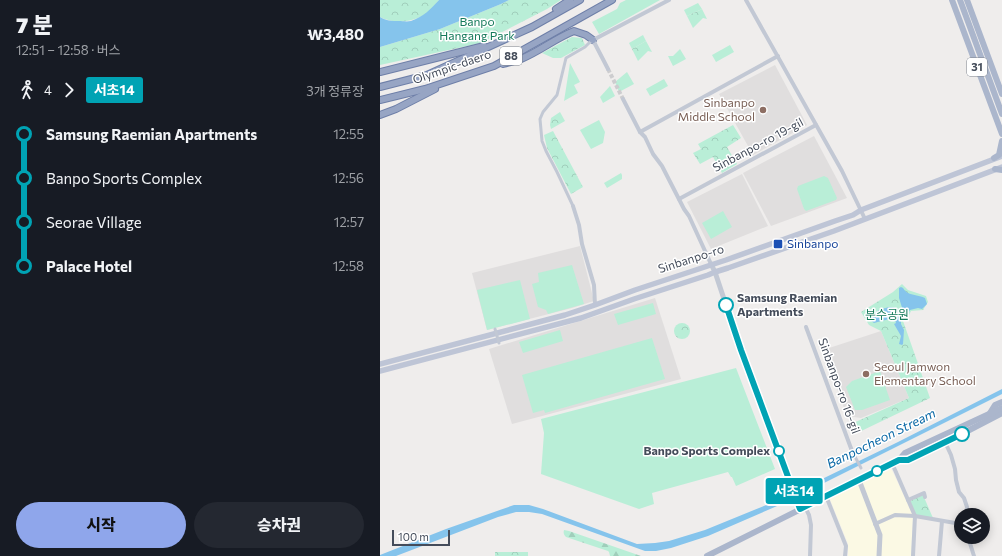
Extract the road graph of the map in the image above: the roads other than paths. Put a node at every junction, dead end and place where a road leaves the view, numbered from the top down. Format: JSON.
{"nodes":[{"id":1,"x":570,"y":0,"type":"edge"},
{"id":2,"x":580,"y":0,"type":"edge"},
{"id":3,"x":612,"y":0,"type":"edge"},
{"id":4,"x":669,"y":0,"type":"edge"},
{"id":5,"x":746,"y":0,"type":"edge"},
{"id":6,"x":952,"y":0,"type":"edge"},
{"id":7,"x":960,"y":0,"type":"edge"},
{"id":8,"x":967,"y":0,"type":"edge"},
{"id":9,"x":528,"y":30,"type":"junction"},
{"id":10,"x":593,"y":40,"type":"junction"},
{"id":11,"x":495,"y":44,"type":"junction"},
{"id":12,"x":778,"y":56,"type":"junction"},
{"id":13,"x":494,"y":66,"type":"junction"},
{"id":14,"x":608,"y":69,"type":"tunnel mouth"},
{"id":15,"x":380,"y":72,"type":"edge"},
{"id":16,"x":452,"y":80,"type":"junction"},
{"id":17,"x":380,"y":87,"type":"edge"},
{"id":18,"x":1002,"y":94,"type":"edge"},
{"id":19,"x":623,"y":99,"type":"tunnel mouth"},
{"id":20,"x":380,"y":101,"type":"edge"},
{"id":21,"x":1002,"y":114,"type":"edge"},
{"id":22,"x":380,"y":115,"type":"edge"},
{"id":23,"x":816,"y":125,"type":"junction"},
{"id":24,"x":640,"y":132,"type":"junction"},
{"id":25,"x":1002,"y":134,"type":"edge"},
{"id":26,"x":1002,"y":141,"type":"edge"},
{"id":27,"x":1002,"y":156,"type":"edge"},
{"id":28,"x":994,"y":158,"type":"junction"},
{"id":29,"x":1002,"y":168,"type":"edge"},
{"id":30,"x":995,"y":170,"type":"joint"},
{"id":31,"x":678,"y":199,"type":"junction"},
{"id":32,"x":572,"y":206,"type":"joint"},
{"id":33,"x":861,"y":210,"type":"junction"},
{"id":34,"x":865,"y":219,"type":"junction"},
{"id":35,"x":711,"y":264,"type":"junction"},
{"id":36,"x":715,"y":272,"type":"junction"},
{"id":37,"x":595,"y":305,"type":"junction"},
{"id":38,"x":806,"y":327,"type":"dead end"},
{"id":39,"x":495,"y":329,"type":"dead end"},
{"id":40,"x":499,"y":343,"type":"dead end"},
{"id":41,"x":380,"y":364,"type":"edge"},
{"id":42,"x":380,"y":371,"type":"edge"},
{"id":43,"x":1002,"y":402,"type":"edge"},
{"id":44,"x":1002,"y":408,"type":"edge"},
{"id":45,"x":989,"y":414,"type":"junction"},
{"id":46,"x":1001,"y":414,"type":"edge"},
{"id":47,"x":945,"y":442,"type":"junction"},
{"id":48,"x":852,"y":451,"type":"joint"},
{"id":49,"x":899,"y":460,"type":"junction"},
{"id":50,"x":892,"y":463,"type":"junction"},
{"id":51,"x":861,"y":468,"type":"dead end"},
{"id":52,"x":859,"y":480,"type":"junction"},
{"id":53,"x":826,"y":496,"type":"junction"},
{"id":54,"x":925,"y":497,"type":"dead end"},
{"id":55,"x":908,"y":500,"type":"junction"},
{"id":56,"x":802,"y":508,"type":"junction"},
{"id":57,"x":967,"y":508,"type":"edge"},
{"id":58,"x":915,"y":516,"type":"junction"},
{"id":59,"x":942,"y":521,"type":"junction"},
{"id":60,"x":954,"y":523,"type":"edge"},
{"id":61,"x":875,"y":524,"type":"junction"},
{"id":62,"x":970,"y":544,"type":"edge"},
{"id":63,"x":711,"y":555,"type":"edge"},
{"id":64,"x":810,"y":556,"type":"edge"},
{"id":65,"x":845,"y":556,"type":"edge"},
{"id":66,"x":879,"y":556,"type":"edge"},
{"id":67,"x":913,"y":556,"type":"edge"},
{"id":68,"x":939,"y":556,"type":"edge"},
{"id":69,"x":974,"y":556,"type":"edge"}],
"edges":[{"from":1,"to":9,"type":"highway"},
{"from":2,"to":9,"type":"highway","name":"Olympic-daero","number":"88"},
{"from":3,"to":13,"type":"highway","name":"Olympic-daero","number":"88"},
{"from":4,"to":10,"type":"street"},
{"from":5,"to":12,"type":"street"},
{"from":6,"to":25,"type":"main road","number":"31"},
{"from":7,"to":21,"type":"main road","number":"31"},
{"from":8,"to":18,"type":"main road","number":"31"},
{"from":9,"to":11,"type":"highway","name":"Olympic-daero","number":"88"},
{"from":10,"to":13,"type":"highway"},
{"from":10,"to":14,"type":"street"},
{"from":10,"to":32,"type":"street"},
{"from":11,"to":15,"type":"highway"},
{"from":11,"to":17,"type":"highway","name":"Olympic-daero","number":"88"},
{"from":12,"to":23,"type":"street"},
{"from":12,"to":24,"type":"street"},
{"from":13,"to":16,"type":"highway","name":"Olympic-daero","number":"88"},
{"from":16,"to":20,"type":"highway","name":"Olympic-daero","number":"88"},
{"from":16,"to":22,"type":"highway"},
{"from":19,"to":24,"type":"street"},
{"from":23,"to":31,"type":"street","name":"Sinbanpo-ro 19-gil"},
{"from":23,"to":33,"type":"street","name":"Sinbanpo-ro 19-gil"},
{"from":24,"to":31,"type":"street"},
{"from":26,"to":28,"type":"main road"},
{"from":27,"to":28,"type":"main road","name":"Sinbanpo-ro"},
{"from":28,"to":33,"type":"main road","name":"Sinbanpo-ro"},
{"from":29,"to":30,"type":"main road"},
{"from":30,"to":34,"type":"main road","name":"Sinbanpo-ro"},
{"from":31,"to":35,"type":"street"},
{"from":32,"to":37,"type":"street"},
{"from":33,"to":34,"type":"street","name":"Sinbanpo-ro 19-gil"},
{"from":33,"to":35,"type":"main road","name":"Sinbanpo-ro"},
{"from":34,"to":36,"type":"main road","name":"Sinbanpo-ro"},
{"from":35,"to":36,"type":"street"},
{"from":35,"to":37,"type":"main road","name":"Sinbanpo-ro"},
{"from":36,"to":42,"type":"main road","name":"Sinbanpo-ro"},
{"from":36,"to":56,"type":"street"},
{"from":37,"to":41,"type":"main road","name":"Sinbanpo-ro"},
{"from":38,"to":48,"type":"street","name":"Sinbanpo-ro 16-gil"},
{"from":39,"to":40,"type":"street","bridge":true},
{"from":43,"to":45,"type":"main road"},
{"from":44,"to":45,"type":"main road"},
{"from":45,"to":49,"type":"main road"},
{"from":46,"to":47,"type":"main road"},
{"from":47,"to":49,"type":"main road"},
{"from":47,"to":57,"type":"street"},
{"from":48,"to":51,"type":"street"},
{"from":49,"to":50,"type":"main road"},
{"from":50,"to":52,"type":"main road"},
{"from":50,"to":55,"type":"street"},
{"from":52,"to":53,"type":"main road"},
{"from":52,"to":61,"type":"street"},
{"from":53,"to":56,"type":"main road"},
{"from":53,"to":65,"type":"street"},
{"from":54,"to":55,"type":"street"},
{"from":55,"to":58,"type":"street"},
{"from":56,"to":63,"type":"main road"},
{"from":56,"to":64,"type":"street"},
{"from":58,"to":59,"type":"street"},
{"from":58,"to":61,"type":"street"},
{"from":58,"to":67,"type":"street"},
{"from":59,"to":60,"type":"street"},
{"from":59,"to":68,"type":"street"},
{"from":61,"to":66,"type":"street"},
{"from":62,"to":69,"type":"street"}]}
